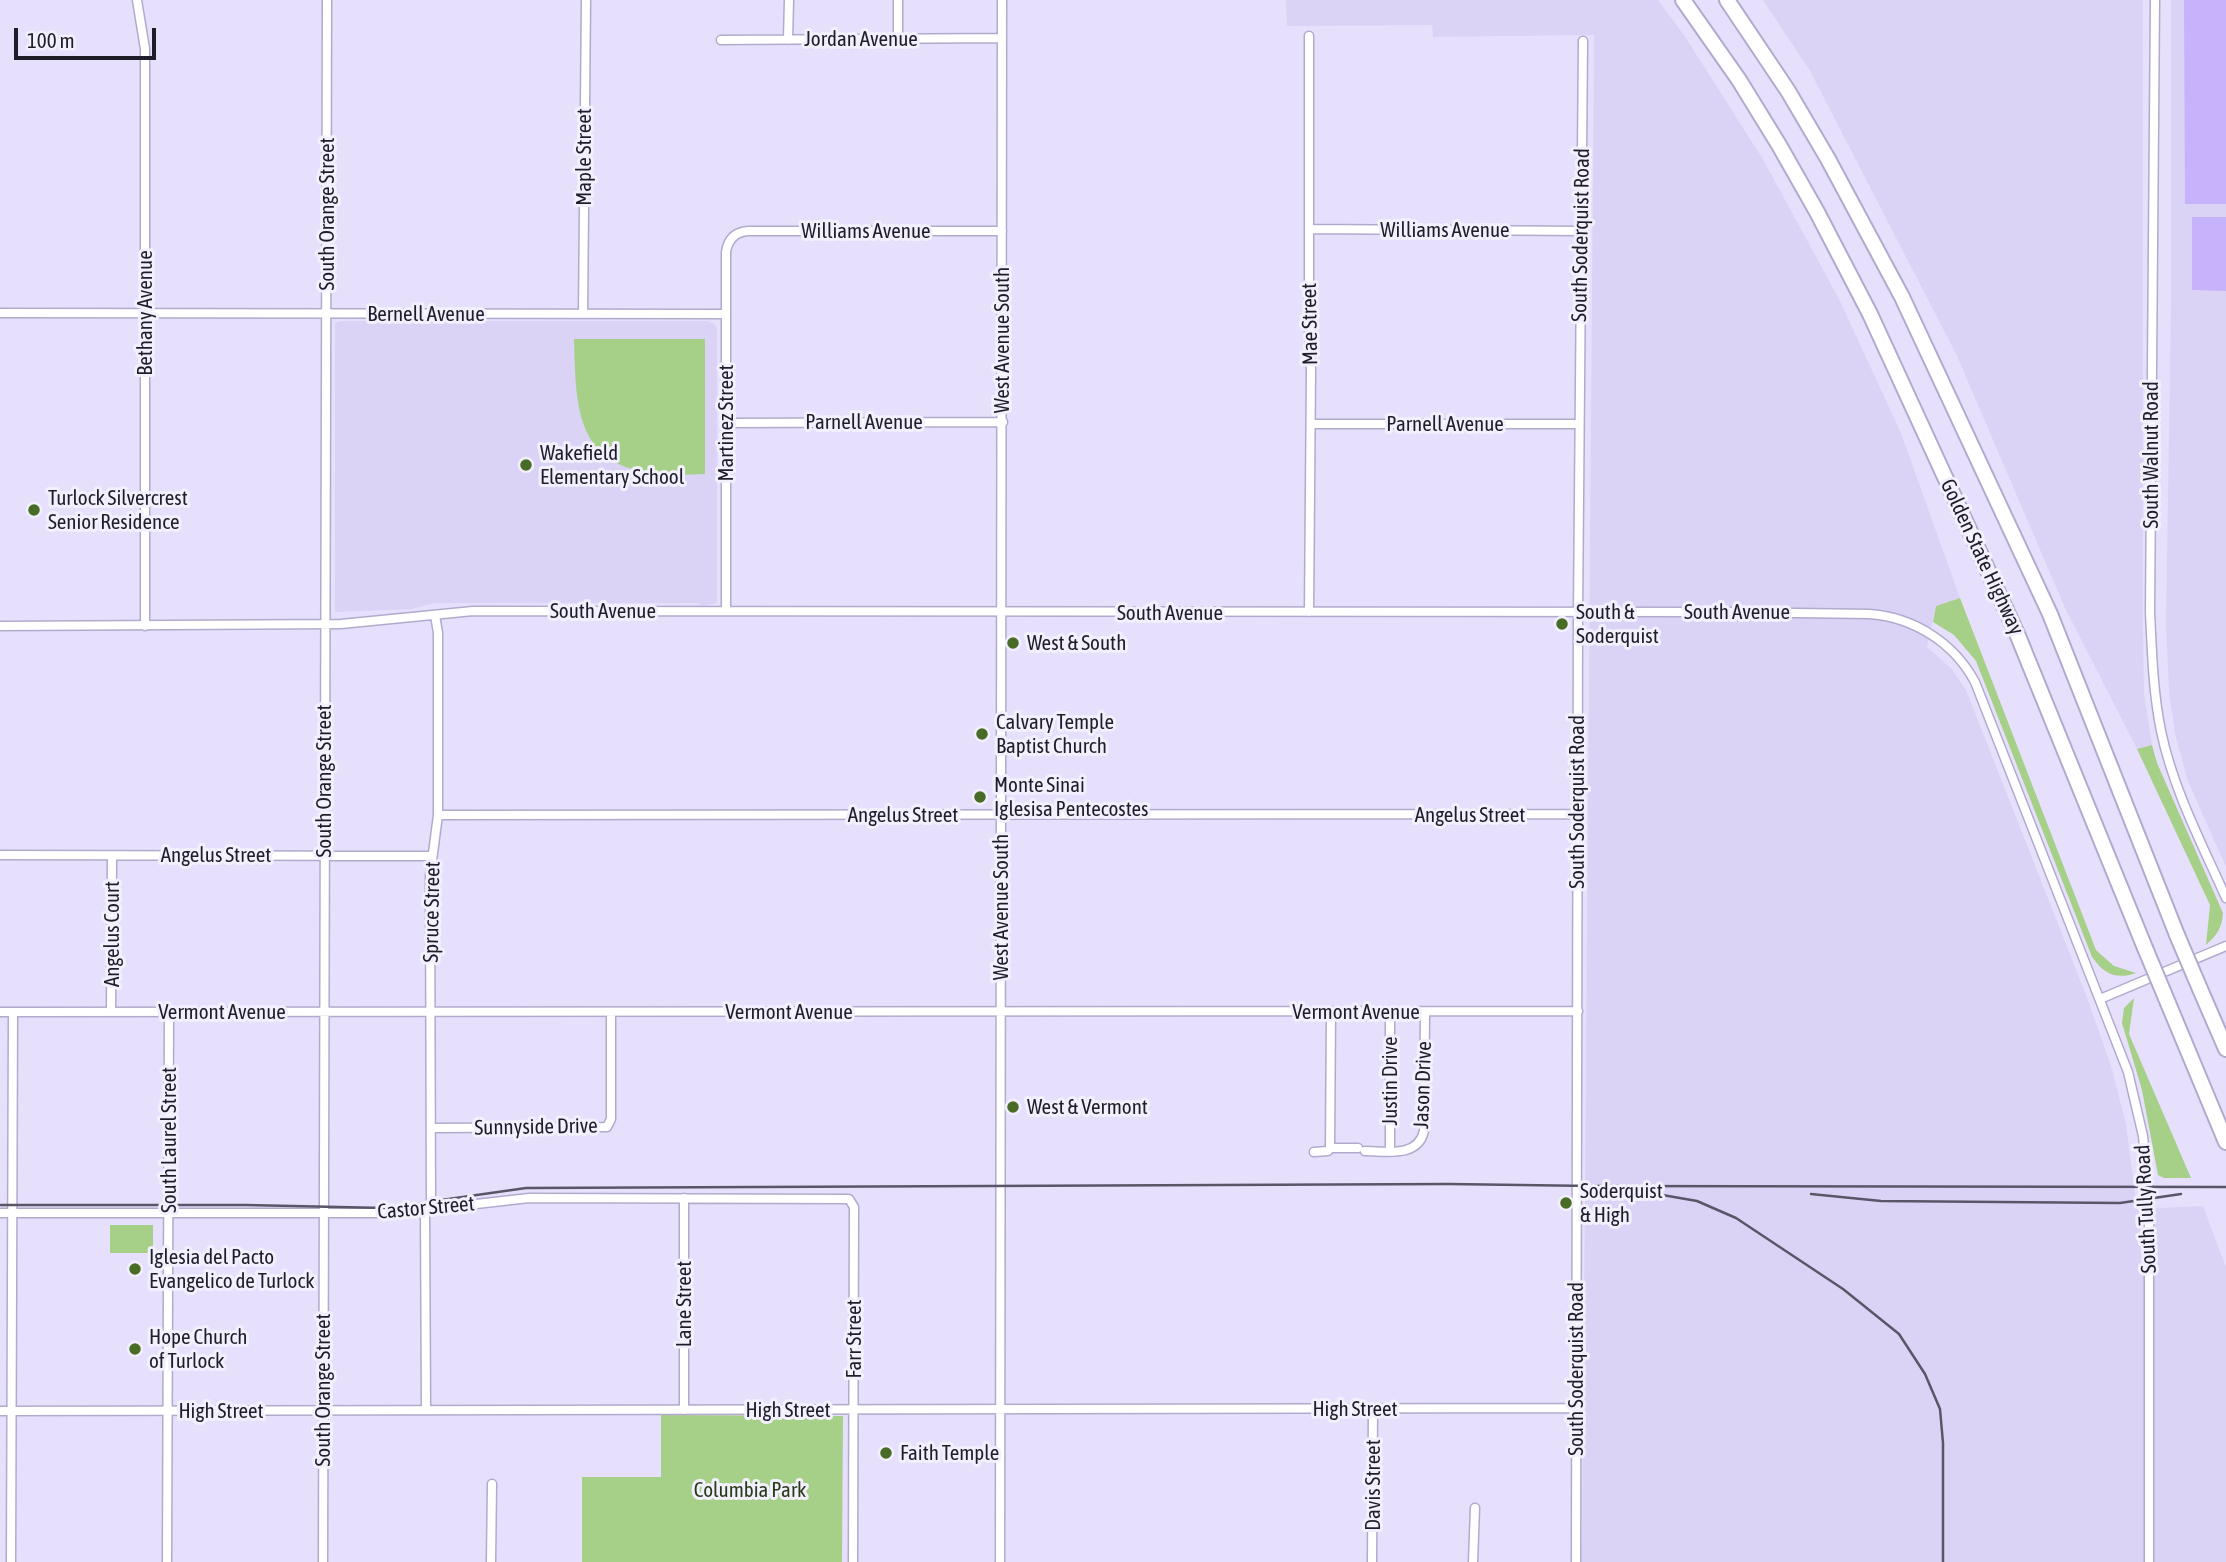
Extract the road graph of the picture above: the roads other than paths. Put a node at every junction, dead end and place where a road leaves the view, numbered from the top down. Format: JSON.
{"nodes":[{"id":1,"x":137,"y":0,"type":"edge"},
{"id":2,"x":327,"y":0,"type":"edge"},
{"id":3,"x":586,"y":0,"type":"edge"},
{"id":4,"x":789,"y":0,"type":"edge"},
{"id":5,"x":898,"y":0,"type":"edge"},
{"id":6,"x":1002,"y":0,"type":"edge"},
{"id":7,"x":1683,"y":0,"type":"edge"},
{"id":8,"x":1727,"y":0,"type":"edge"},
{"id":9,"x":2155,"y":0,"type":"edge"},
{"id":10,"x":1309,"y":36,"type":"dead end"},
{"id":11,"x":1002,"y":38,"type":"junction"},
{"id":12,"x":898,"y":39,"type":"junction"},
{"id":13,"x":721,"y":40,"type":"dead end"},
{"id":14,"x":788,"y":40,"type":"junction"},
{"id":15,"x":1583,"y":41,"type":"dead end"},
{"id":16,"x":1310,"y":229,"type":"junction"},
{"id":17,"x":1002,"y":231,"type":"junction"},
{"id":18,"x":1581,"y":232,"type":"junction"},
{"id":19,"x":732,"y":237,"type":"joint"},
{"id":20,"x":0,"y":313,"type":"edge"},
{"id":21,"x":145,"y":314,"type":"junction"},
{"id":22,"x":327,"y":314,"type":"junction"},
{"id":23,"x":583,"y":314,"type":"junction"},
{"id":24,"x":726,"y":314,"type":"junction"},
{"id":25,"x":1003,"y":422,"type":"junction"},
{"id":26,"x":726,"y":423,"type":"junction"},
{"id":27,"x":1311,"y":424,"type":"junction"},
{"id":28,"x":1580,"y":424,"type":"junction"},
{"id":29,"x":726,"y":611,"type":"junction"},
{"id":30,"x":1309,"y":612,"type":"junction"},
{"id":31,"x":1578,"y":612,"type":"junction"},
{"id":32,"x":1002,"y":613,"type":"junction"},
{"id":33,"x":435,"y":615,"type":"junction"},
{"id":34,"x":326,"y":624,"type":"junction"},
{"id":35,"x":0,"y":626,"type":"edge"},
{"id":36,"x":145,"y":626,"type":"junction"},
{"id":37,"x":1577,"y":814,"type":"junction"},
{"id":38,"x":438,"y":815,"type":"junction"},
{"id":39,"x":1002,"y":815,"type":"junction"},
{"id":40,"x":0,"y":855,"type":"edge"},
{"id":41,"x":323,"y":855,"type":"junction"},
{"id":42,"x":112,"y":856,"type":"junction"},
{"id":43,"x":432,"y":856,"type":"junction"},
{"id":44,"x":2226,"y":898,"type":"edge"},
{"id":45,"x":2226,"y":946,"type":"edge"},
{"id":46,"x":2100,"y":999,"type":"junction"},
{"id":47,"x":0,"y":1012,"type":"edge"},
{"id":48,"x":13,"y":1012,"type":"junction"},
{"id":49,"x":111,"y":1012,"type":"junction"},
{"id":50,"x":169,"y":1012,"type":"junction"},
{"id":51,"x":323,"y":1012,"type":"junction"},
{"id":52,"x":431,"y":1012,"type":"junction"},
{"id":53,"x":611,"y":1012,"type":"junction"},
{"id":54,"x":1001,"y":1012,"type":"junction"},
{"id":55,"x":1331,"y":1012,"type":"junction"},
{"id":56,"x":1390,"y":1012,"type":"junction"},
{"id":57,"x":1425,"y":1012,"type":"junction"},
{"id":58,"x":1578,"y":1012,"type":"junction"},
{"id":59,"x":2226,"y":1049,"type":"edge"},
{"id":60,"x":431,"y":1128,"type":"junction"},
{"id":61,"x":2226,"y":1142,"type":"edge"},
{"id":62,"x":1330,"y":1148,"type":"junction"},
{"id":63,"x":1390,"y":1151,"type":"junction"},
{"id":64,"x":1314,"y":1152,"type":"dead end"},
{"id":65,"x":684,"y":1198,"type":"junction"},
{"id":66,"x":852,"y":1200,"type":"joint"},
{"id":67,"x":428,"y":1211,"type":"junction"},
{"id":68,"x":0,"y":1213,"type":"edge"},
{"id":69,"x":12,"y":1213,"type":"junction"},
{"id":70,"x":168,"y":1213,"type":"junction"},
{"id":71,"x":324,"y":1213,"type":"junction"},
{"id":72,"x":1373,"y":1409,"type":"junction"},
{"id":73,"x":1576,"y":1409,"type":"junction"},
{"id":74,"x":426,"y":1410,"type":"junction"},
{"id":75,"x":684,"y":1410,"type":"junction"},
{"id":76,"x":854,"y":1410,"type":"junction"},
{"id":77,"x":1000,"y":1410,"type":"junction"},
{"id":78,"x":0,"y":1411,"type":"edge"},
{"id":79,"x":11,"y":1411,"type":"junction"},
{"id":80,"x":168,"y":1411,"type":"junction"},
{"id":81,"x":324,"y":1411,"type":"junction"},
{"id":82,"x":492,"y":1484,"type":"dead end"},
{"id":83,"x":1475,"y":1508,"type":"dead end"},
{"id":84,"x":11,"y":1562,"type":"edge"},
{"id":85,"x":167,"y":1562,"type":"edge"},
{"id":86,"x":323,"y":1562,"type":"edge"},
{"id":87,"x":491,"y":1562,"type":"edge"},
{"id":88,"x":853,"y":1562,"type":"edge"},
{"id":89,"x":1000,"y":1562,"type":"edge"},
{"id":90,"x":1372,"y":1562,"type":"edge"},
{"id":91,"x":1473,"y":1562,"type":"edge"},
{"id":92,"x":1576,"y":1562,"type":"edge"},
{"id":93,"x":2149,"y":1562,"type":"edge"}],
"edges":[{"from":1,"to":21,"type":"street","name":"Bethany Avenue"},
{"from":2,"to":22,"type":"street","name":"South Orange Street"},
{"from":3,"to":23,"type":"street","name":"Maple Street"},
{"from":4,"to":14,"type":"street"},
{"from":5,"to":12,"type":"street"},
{"from":6,"to":11,"type":"street","name":"West Avenue South"},
{"from":7,"to":61,"type":"highway","name":"Golden State Highway","bridge":true},
{"from":8,"to":59,"type":"highway","name":"Golden State Highway","bridge":true},
{"from":9,"to":44,"type":"street","name":"South Walnut Road"},
{"from":10,"to":16,"type":"street","name":"Mae Street"},
{"from":11,"to":12,"type":"street","name":"Jordan Avenue"},
{"from":11,"to":17,"type":"street","name":"West Avenue South"},
{"from":12,"to":14,"type":"street","name":"Jordan Avenue"},
{"from":13,"to":14,"type":"street","name":"Jordan Avenue"},
{"from":15,"to":18,"type":"street","name":"South Soderquist Road"},
{"from":16,"to":18,"type":"street","name":"Williams Avenue"},
{"from":16,"to":27,"type":"street","name":"Mae Street"},
{"from":17,"to":19,"type":"street","name":"Williams Avenue"},
{"from":17,"to":25,"type":"street","name":"West Avenue South"},
{"from":18,"to":28,"type":"street","name":"South Soderquist Road"},
{"from":19,"to":24,"type":"street","name":"Martinez Street"},
{"from":20,"to":21,"type":"street","name":"Bernell Avenue"},
{"from":21,"to":22,"type":"street","name":"Bernell Avenue"},
{"from":21,"to":36,"type":"street","name":"Bethany Avenue"},
{"from":22,"to":23,"type":"street","name":"Bernell Avenue"},
{"from":22,"to":34,"type":"street","name":"South Orange Street"},
{"from":23,"to":24,"type":"street","name":"Bernell Avenue"},
{"from":24,"to":26,"type":"street","name":"Martinez Street"},
{"from":25,"to":26,"type":"street","name":"Parnell Avenue"},
{"from":25,"to":32,"type":"street","name":"West Avenue South"},
{"from":26,"to":29,"type":"street","name":"Martinez Street"},
{"from":27,"to":28,"type":"street","name":"Parnell Avenue"},
{"from":27,"to":30,"type":"street","name":"Mae Street"},
{"from":28,"to":31,"type":"street","name":"South Soderquist Road"},
{"from":29,"to":32,"type":"street","name":"South Avenue"},
{"from":29,"to":33,"type":"street","name":"South Avenue"},
{"from":30,"to":31,"type":"street","name":"South Avenue"},
{"from":30,"to":32,"type":"street","name":"South Avenue"},
{"from":31,"to":37,"type":"street","name":"South Soderquist Road"},
{"from":31,"to":46,"type":"street","name":"South Avenue"},
{"from":32,"to":39,"type":"street","name":"West Avenue South"},
{"from":33,"to":34,"type":"street","name":"South Avenue"},
{"from":33,"to":38,"type":"street","name":"Spruce Street"},
{"from":34,"to":36,"type":"street","name":"South Avenue"},
{"from":34,"to":41,"type":"street","name":"South Orange Street"},
{"from":35,"to":36,"type":"street","name":"South Avenue"},
{"from":37,"to":39,"type":"street","name":"Angelus Street"},
{"from":37,"to":58,"type":"street","name":"South Soderquist Road"},
{"from":38,"to":39,"type":"street","name":"Angelus Street"},
{"from":38,"to":43,"type":"street","name":"Spruce Street"},
{"from":39,"to":54,"type":"street","name":"West Avenue South"},
{"from":40,"to":42,"type":"street","name":"Angelus Street"},
{"from":41,"to":42,"type":"street","name":"Angelus Street"},
{"from":41,"to":43,"type":"street","name":"Angelus Street"},
{"from":41,"to":51,"type":"street","name":"South Orange Street"},
{"from":42,"to":49,"type":"street","name":"Angelus Court"},
{"from":43,"to":52,"type":"street","name":"Spruce Street"},
{"from":45,"to":46,"type":"street"},
{"from":46,"to":93,"type":"street","name":"South Tully Road"},
{"from":47,"to":48,"type":"street","name":"Vermont Avenue"},
{"from":48,"to":49,"type":"street","name":"Vermont Avenue"},
{"from":48,"to":69,"type":"street"},
{"from":49,"to":50,"type":"street","name":"Vermont Avenue"},
{"from":50,"to":51,"type":"street","name":"Vermont Avenue"},
{"from":50,"to":70,"type":"street","name":"South Laurel Street"},
{"from":51,"to":52,"type":"street","name":"Vermont Avenue"},
{"from":51,"to":71,"type":"street","name":"South Orange Street"},
{"from":52,"to":53,"type":"street","name":"Vermont Avenue"},
{"from":52,"to":60,"type":"street","name":"Spruce Street"},
{"from":53,"to":54,"type":"street","name":"Vermont Avenue"},
{"from":53,"to":60,"type":"street","name":"Sunnyside Drive"},
{"from":54,"to":55,"type":"street","name":"Vermont Avenue"},
{"from":54,"to":77,"type":"street","name":"West Avenue South"},
{"from":55,"to":56,"type":"street","name":"Vermont Avenue"},
{"from":55,"to":62,"type":"street"},
{"from":56,"to":57,"type":"street","name":"Vermont Avenue"},
{"from":56,"to":63,"type":"street","name":"Justin Drive"},
{"from":57,"to":58,"type":"street","name":"Vermont Avenue"},
{"from":57,"to":63,"type":"street","name":"Jason Drive"},
{"from":58,"to":73,"type":"street","name":"South Soderquist Road"},
{"from":60,"to":67,"type":"street","name":"Spruce Street"},
{"from":62,"to":63,"type":"street","name":"Jason Drive"},
{"from":62,"to":64,"type":"street","name":"Jason Drive"},
{"from":65,"to":66,"type":"street","name":"Castor Street"},
{"from":65,"to":67,"type":"street","name":"Castor Street"},
{"from":65,"to":75,"type":"street","name":"Lane Street"},
{"from":66,"to":76,"type":"street","name":"Farr Street"},
{"from":67,"to":71,"type":"street","name":"Castor Street"},
{"from":67,"to":74,"type":"street","name":"Spruce Street"},
{"from":68,"to":69,"type":"street","name":"Castor Street"},
{"from":69,"to":70,"type":"street","name":"Castor Street"},
{"from":69,"to":79,"type":"street"},
{"from":70,"to":71,"type":"street","name":"Castor Street"},
{"from":70,"to":80,"type":"street","name":"South Laurel Street"},
{"from":71,"to":81,"type":"street","name":"South Orange Street"},
{"from":72,"to":73,"type":"street","name":"High Street"},
{"from":72,"to":77,"type":"street","name":"High Street"},
{"from":72,"to":90,"type":"street","name":"Davis Street"},
{"from":73,"to":92,"type":"street","name":"South Soderquist Road"},
{"from":74,"to":75,"type":"street","name":"High Street"},
{"from":74,"to":81,"type":"street","name":"High Street"},
{"from":75,"to":76,"type":"street","name":"High Street"},
{"from":76,"to":77,"type":"street","name":"High Street"},
{"from":76,"to":88,"type":"street","name":"Farr Street"},
{"from":77,"to":89,"type":"street","name":"West Avenue South"},
{"from":78,"to":79,"type":"street","name":"High Street"},
{"from":79,"to":80,"type":"street","name":"High Street"},
{"from":79,"to":84,"type":"street"},
{"from":80,"to":81,"type":"street","name":"High Street"},
{"from":80,"to":85,"type":"street","name":"South Laurel Street"},
{"from":81,"to":86,"type":"street","name":"South Orange Street"},
{"from":82,"to":87,"type":"street"},
{"from":83,"to":91,"type":"street"}]}
